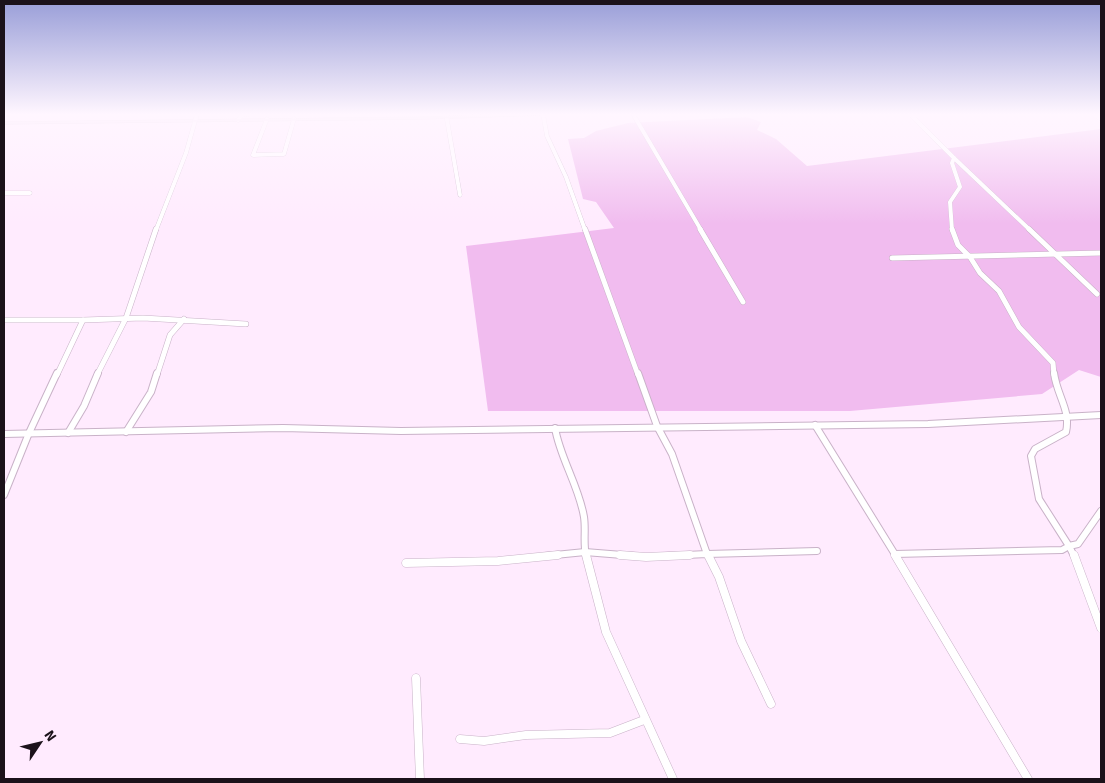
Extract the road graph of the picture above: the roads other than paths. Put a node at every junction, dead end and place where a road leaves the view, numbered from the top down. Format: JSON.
{"nodes":[{"id":1,"x":187,"y":151,"type":"edge"},
{"id":2,"x":256,"y":151,"type":"edge"},
{"id":3,"x":285,"y":151,"type":"edge"},
{"id":4,"x":452,"y":151,"type":"edge"},
{"id":5,"x":554,"y":151,"type":"edge"},
{"id":6,"x":655,"y":151,"type":"edge"},
{"id":7,"x":947,"y":151,"type":"edge"},
{"id":8,"x":954,"y":158,"type":"junction"},
{"id":9,"x":4,"y":193,"type":"edge"},
{"id":10,"x":30,"y":193,"type":"dead end"},
{"id":11,"x":460,"y":196,"type":"dead end"},
{"id":12,"x":1101,"y":254,"type":"edge"},
{"id":13,"x":1057,"y":256,"type":"junction"},
{"id":14,"x":970,"y":257,"type":"junction"},
{"id":15,"x":892,"y":258,"type":"dead end"},
{"id":16,"x":1097,"y":294,"type":"dead end"},
{"id":17,"x":743,"y":302,"type":"dead end"},
{"id":18,"x":126,"y":318,"type":"junction"},
{"id":19,"x":184,"y":319,"type":"junction"},
{"id":20,"x":4,"y":320,"type":"edge"},
{"id":21,"x":83,"y":320,"type":"junction"},
{"id":22,"x":246,"y":324,"type":"dead end"},
{"id":23,"x":1101,"y":415,"type":"edge"},
{"id":24,"x":1069,"y":418,"type":"junction"},
{"id":25,"x":657,"y":426,"type":"junction"},
{"id":26,"x":815,"y":426,"type":"junction"},
{"id":27,"x":555,"y":428,"type":"junction"},
{"id":28,"x":126,"y":432,"type":"junction"},
{"id":29,"x":68,"y":433,"type":"junction"},
{"id":30,"x":4,"y":434,"type":"edge"},
{"id":31,"x":29,"y":434,"type":"junction"},
{"id":32,"x":4,"y":495,"type":"edge"},
{"id":33,"x":1101,"y":511,"type":"edge"},
{"id":34,"x":1069,"y":546,"type":"junction"},
{"id":35,"x":816,"y":551,"type":"dead end"},
{"id":36,"x":585,"y":552,"type":"junction"},
{"id":37,"x":707,"y":554,"type":"junction"},
{"id":38,"x":895,"y":554,"type":"junction"},
{"id":39,"x":406,"y":563,"type":"dead end"},
{"id":40,"x":1101,"y":628,"type":"edge"},
{"id":41,"x":416,"y":678,"type":"dead end"},
{"id":42,"x":771,"y":704,"type":"dead end"},
{"id":43,"x":644,"y":720,"type":"junction"},
{"id":44,"x":460,"y":739,"type":"dead end"},
{"id":45,"x":420,"y":779,"type":"edge"},
{"id":46,"x":673,"y":779,"type":"edge"},
{"id":47,"x":1028,"y":779,"type":"edge"}],
"edges":[{"from":1,"to":18,"type":"street"},
{"from":2,"to":3,"type":"street"},
{"from":4,"to":11,"type":"street"},
{"from":5,"to":25,"type":"street"},
{"from":6,"to":17,"type":"street"},
{"from":7,"to":8,"type":"street"},
{"from":8,"to":13,"type":"street"},
{"from":8,"to":14,"type":"street"},
{"from":9,"to":10,"type":"street"},
{"from":12,"to":13,"type":"street"},
{"from":13,"to":14,"type":"street"},
{"from":13,"to":16,"type":"street"},
{"from":14,"to":15,"type":"street"},
{"from":14,"to":24,"type":"street"},
{"from":18,"to":19,"type":"street"},
{"from":18,"to":21,"type":"street"},
{"from":18,"to":29,"type":"street"},
{"from":19,"to":22,"type":"street"},
{"from":19,"to":28,"type":"street"},
{"from":20,"to":21,"type":"street"},
{"from":21,"to":31,"type":"street"},
{"from":23,"to":24,"type":"street"},
{"from":24,"to":26,"type":"street"},
{"from":24,"to":34,"type":"street"},
{"from":25,"to":26,"type":"street"},
{"from":25,"to":27,"type":"street"},
{"from":25,"to":37,"type":"street"},
{"from":26,"to":38,"type":"street"},
{"from":27,"to":28,"type":"street"},
{"from":27,"to":36,"type":"street"},
{"from":28,"to":29,"type":"street"},
{"from":29,"to":31,"type":"street"},
{"from":30,"to":31,"type":"street"},
{"from":31,"to":32,"type":"street"},
{"from":33,"to":34,"type":"street"},
{"from":34,"to":38,"type":"street"},
{"from":34,"to":40,"type":"street"},
{"from":35,"to":37,"type":"street"},
{"from":36,"to":37,"type":"street"},
{"from":36,"to":39,"type":"street"},
{"from":36,"to":43,"type":"street"},
{"from":37,"to":42,"type":"street"},
{"from":38,"to":47,"type":"street"},
{"from":41,"to":45,"type":"street"},
{"from":43,"to":44,"type":"street"},
{"from":43,"to":46,"type":"street"}]}
